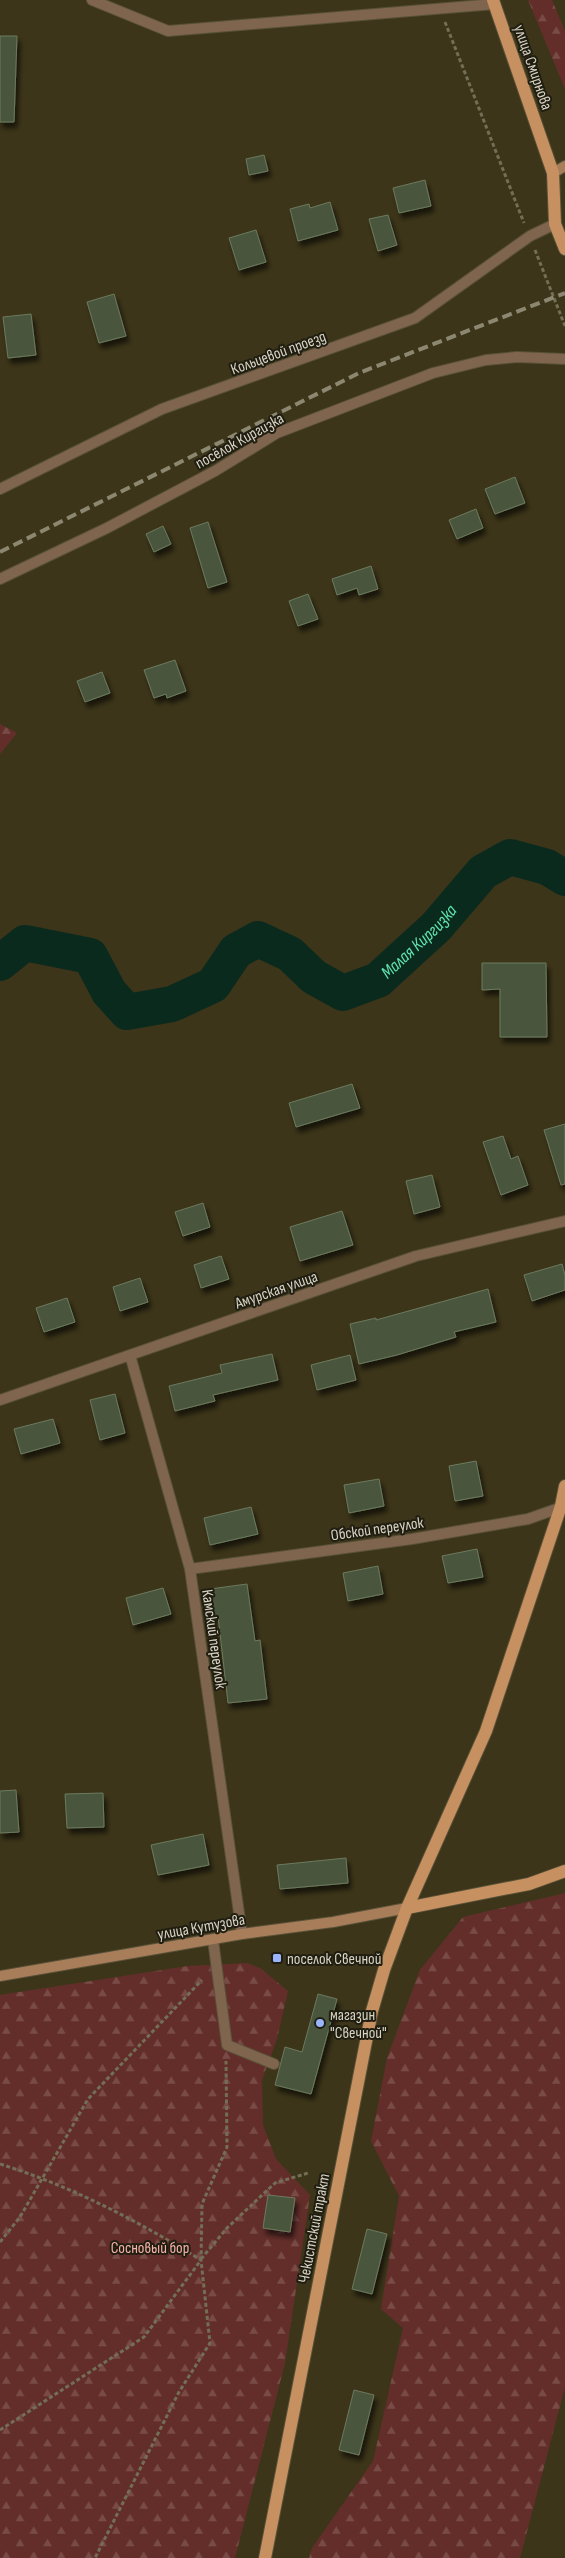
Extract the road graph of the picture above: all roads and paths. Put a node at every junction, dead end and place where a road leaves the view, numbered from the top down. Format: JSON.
{"nodes":[{"id":1,"x":92,"y":0,"type":"edge"},
{"id":2,"x":494,"y":2,"type":"edge"},
{"id":3,"x":440,"y":10,"type":"junction"},
{"id":4,"x":565,"y":166,"type":"edge"},
{"id":5,"x":553,"y":173,"type":"junction"},
{"id":6,"x":565,"y":186,"type":"edge"},
{"id":7,"x":555,"y":224,"type":"junction"},
{"id":8,"x":530,"y":236,"type":"junction"},
{"id":9,"x":565,"y":249,"type":"edge"},
{"id":10,"x":565,"y":326,"type":"edge"},
{"id":11,"x":565,"y":358,"type":"edge"},
{"id":12,"x":0,"y":489,"type":"edge"},
{"id":13,"x":0,"y":579,"type":"edge"},
{"id":14,"x":565,"y":1221,"type":"edge"},
{"id":15,"x":130,"y":1355,"type":"junction"},
{"id":16,"x":0,"y":1400,"type":"edge"},
{"id":17,"x":565,"y":1486,"type":"edge"},
{"id":18,"x":563,"y":1506,"type":"edge"},
{"id":19,"x":190,"y":1569,"type":"junction"},
{"id":20,"x":565,"y":1871,"type":"edge"},
{"id":21,"x":407,"y":1908,"type":"junction"},
{"id":22,"x":242,"y":1934,"type":"junction"},
{"id":23,"x":213,"y":1940,"type":"junction"},
{"id":24,"x":0,"y":1976,"type":"edge"},
{"id":25,"x":202,"y":1980,"type":"dead end"},
{"id":26,"x":227,"y":2046,"type":"junction"},
{"id":27,"x":274,"y":2064,"type":"dead end"},
{"id":28,"x":0,"y":2164,"type":"edge"},
{"id":29,"x":308,"y":2173,"type":"dead end"},
{"id":30,"x":42,"y":2177,"type":"junction"},
{"id":31,"x":0,"y":2242,"type":"edge"},
{"id":32,"x":201,"y":2260,"type":"junction"},
{"id":33,"x":0,"y":2430,"type":"edge"},
{"id":34,"x":96,"y":2558,"type":"edge"},
{"id":35,"x":265,"y":2558,"type":"edge"}],
"edges":[{"from":1,"to":3,"type":"street"},
{"from":2,"to":3,"type":"street"},
{"from":2,"to":5,"type":"main road","name":"улица Смирнова"},
{"from":3,"to":8,"type":"path"},
{"from":4,"to":5,"type":"street"},
{"from":5,"to":6,"type":"main road"},
{"from":5,"to":7,"type":"main road"},
{"from":7,"to":8,"type":"street","name":"Кольцевой проезд"},
{"from":7,"to":9,"type":"main road"},
{"from":8,"to":10,"type":"path"},
{"from":8,"to":12,"type":"street","name":"Кольцевой проезд"},
{"from":11,"to":13,"type":"street","name":"посёлок Киргизка"},
{"from":14,"to":15,"type":"street","name":"Амурская улица"},
{"from":15,"to":16,"type":"street","name":"Амурская улица"},
{"from":15,"to":19,"type":"street","name":"Камский переулок"},
{"from":17,"to":18,"type":"main road","name":"Чекистский тракт"},
{"from":18,"to":19,"type":"street","name":"Обской переулок"},
{"from":18,"to":21,"type":"main road","name":"Чекистский тракт"},
{"from":19,"to":22,"type":"street","name":"Камский переулок"},
{"from":20,"to":21,"type":"main road"},
{"from":21,"to":22,"type":"street","name":"улица Кутузова"},
{"from":21,"to":35,"type":"main road","name":"Чекистский тракт"},
{"from":22,"to":23,"type":"street","name":"улица Кутузова"},
{"from":23,"to":24,"type":"street","name":"улица Кутузова"},
{"from":23,"to":26,"type":"street"},
{"from":25,"to":30,"type":"path"},
{"from":26,"to":27,"type":"street"},
{"from":26,"to":32,"type":"path"},
{"from":28,"to":30,"type":"path"},
{"from":29,"to":32,"type":"path"},
{"from":30,"to":31,"type":"path"},
{"from":30,"to":32,"type":"path"},
{"from":32,"to":33,"type":"path"},
{"from":32,"to":34,"type":"path"}]}
